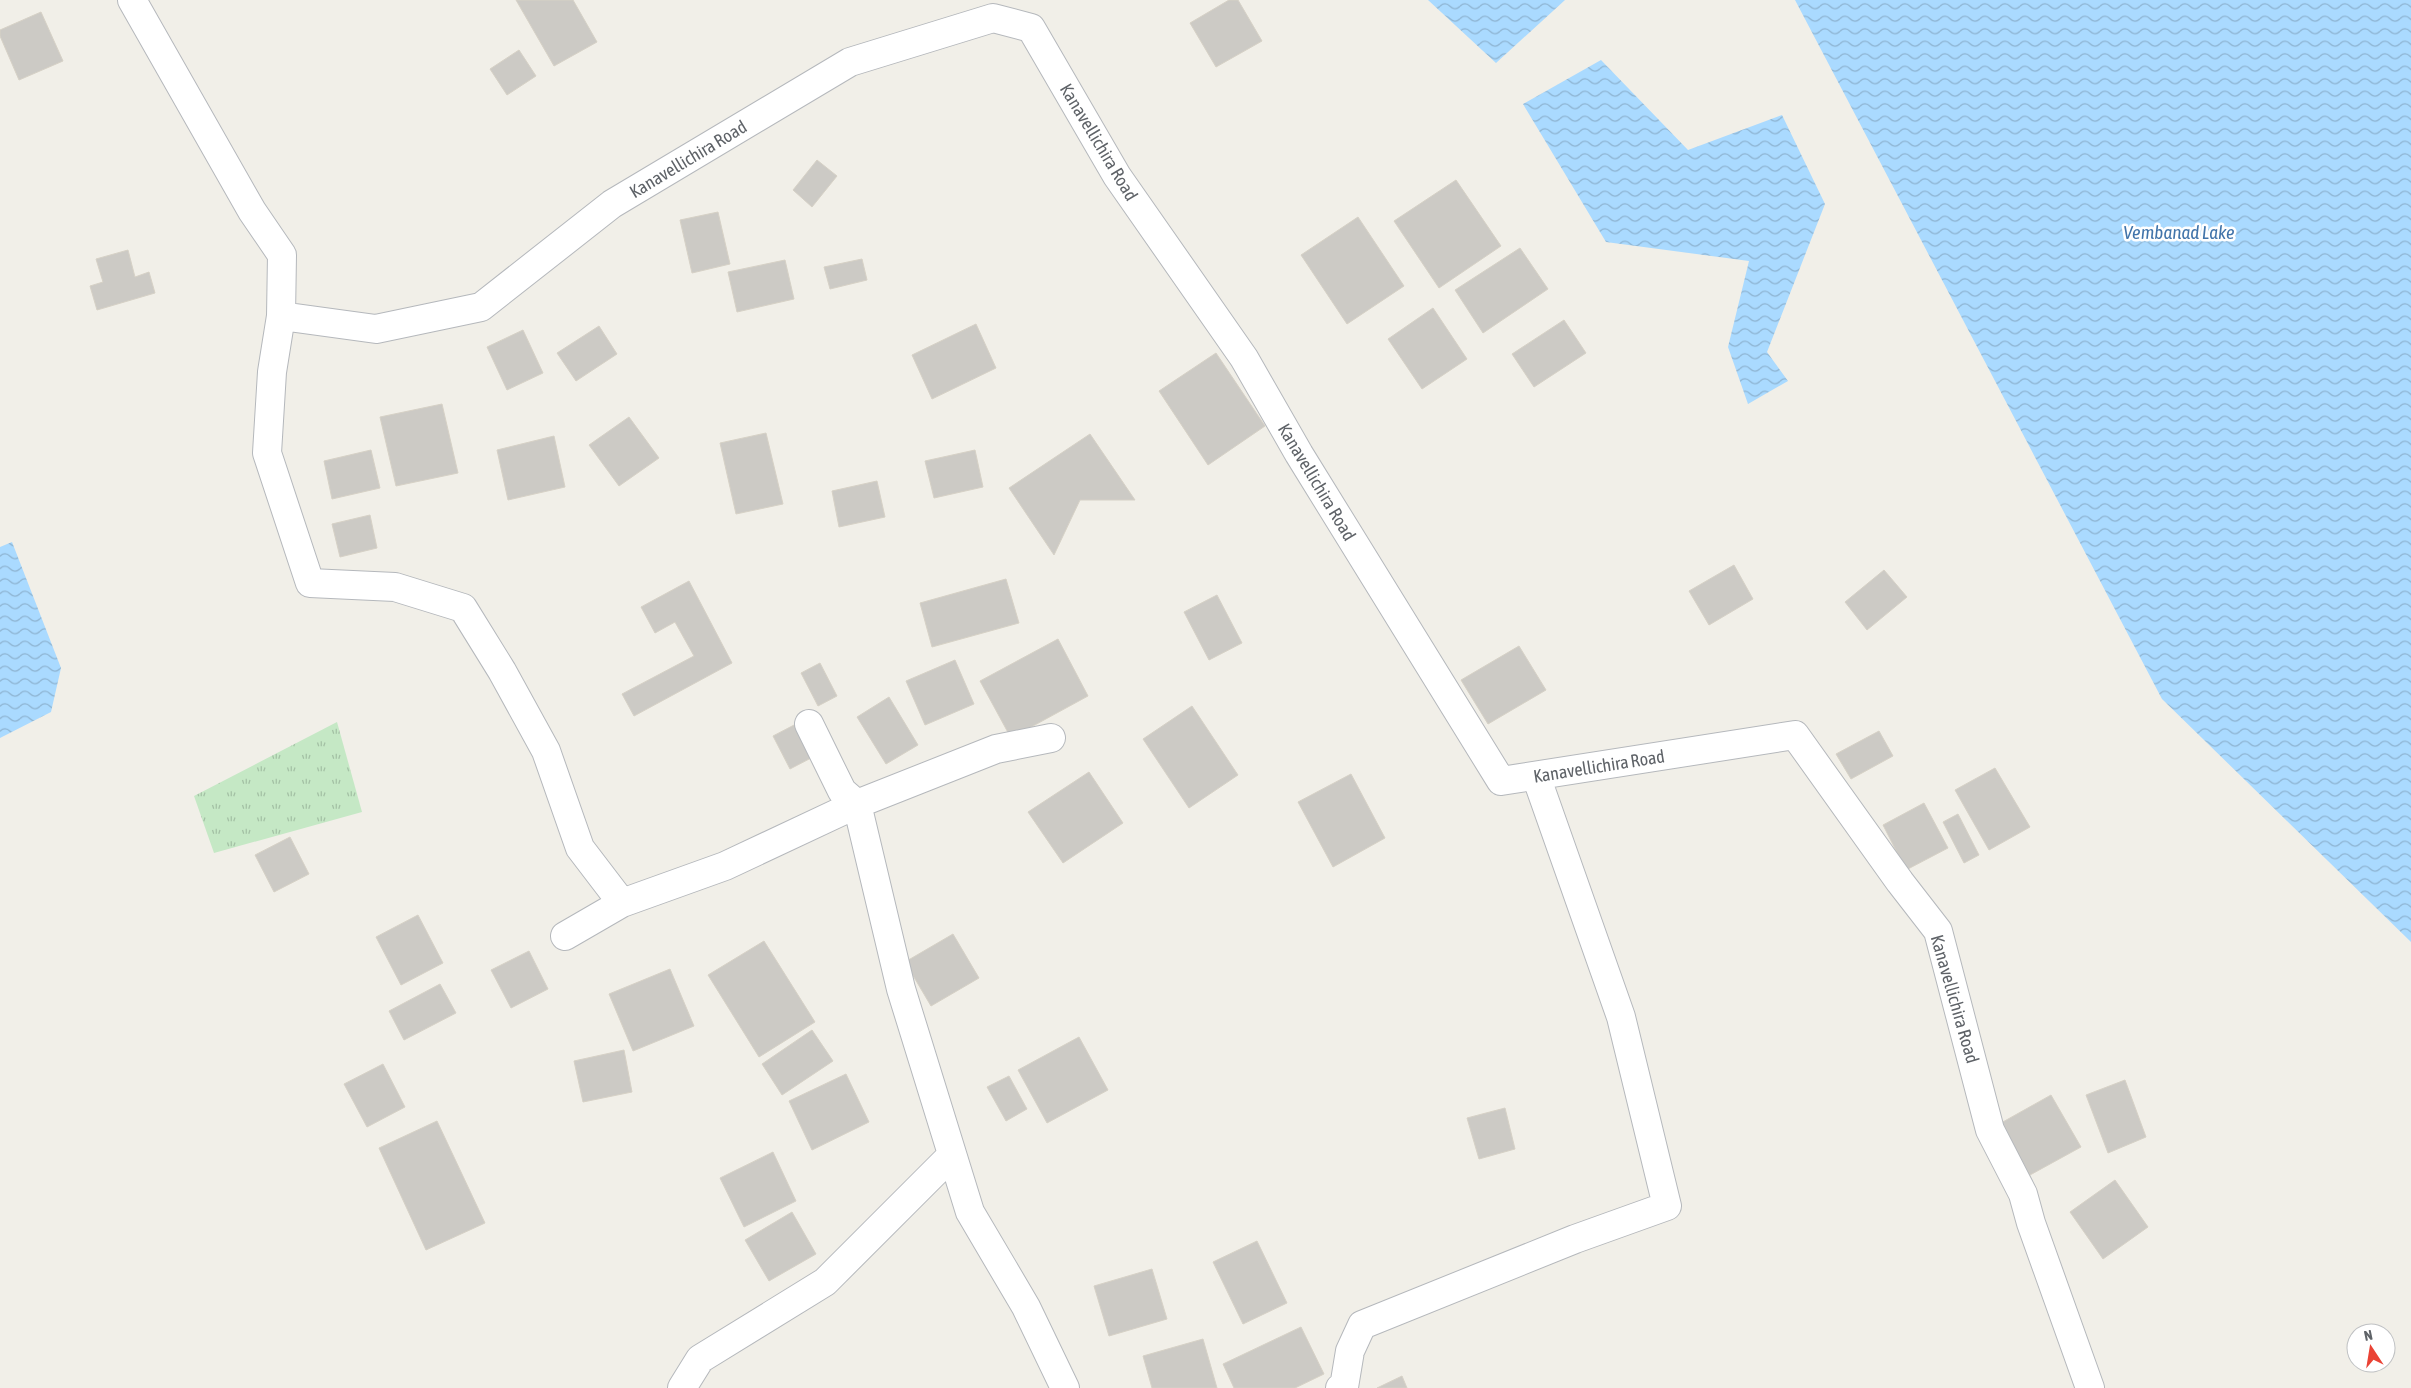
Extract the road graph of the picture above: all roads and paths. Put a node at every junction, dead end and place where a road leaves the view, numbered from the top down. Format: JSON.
{"nodes":[{"id":1,"x":132,"y":0,"type":"edge"},
{"id":2,"x":281,"y":316,"type":"junction"},
{"id":3,"x":809,"y":724,"type":"dead end"},
{"id":4,"x":1051,"y":738,"type":"dead end"},
{"id":5,"x":1536,"y":776,"type":"junction"},
{"id":6,"x":857,"y":804,"type":"junction"},
{"id":7,"x":622,"y":903,"type":"junction"},
{"id":8,"x":565,"y":936,"type":"dead end"},
{"id":9,"x":952,"y":1155,"type":"junction"},
{"id":10,"x":682,"y":1388,"type":"edge"},
{"id":11,"x":1066,"y":1388,"type":"edge"},
{"id":12,"x":1340,"y":1388,"type":"edge"},
{"id":13,"x":2090,"y":1388,"type":"edge"}],
"edges":[{"from":1,"to":2,"type":"street"},
{"from":2,"to":5,"type":"street","name":"Kanavellichira Road"},
{"from":2,"to":7,"type":"street"},
{"from":3,"to":6,"type":"street"},
{"from":4,"to":6,"type":"street"},
{"from":5,"to":12,"type":"street"},
{"from":5,"to":13,"type":"street","name":"Kanavellichira Road"},
{"from":6,"to":7,"type":"street"},
{"from":6,"to":9,"type":"street"},
{"from":7,"to":8,"type":"street"},
{"from":9,"to":10,"type":"street"},
{"from":9,"to":11,"type":"street"}]}
